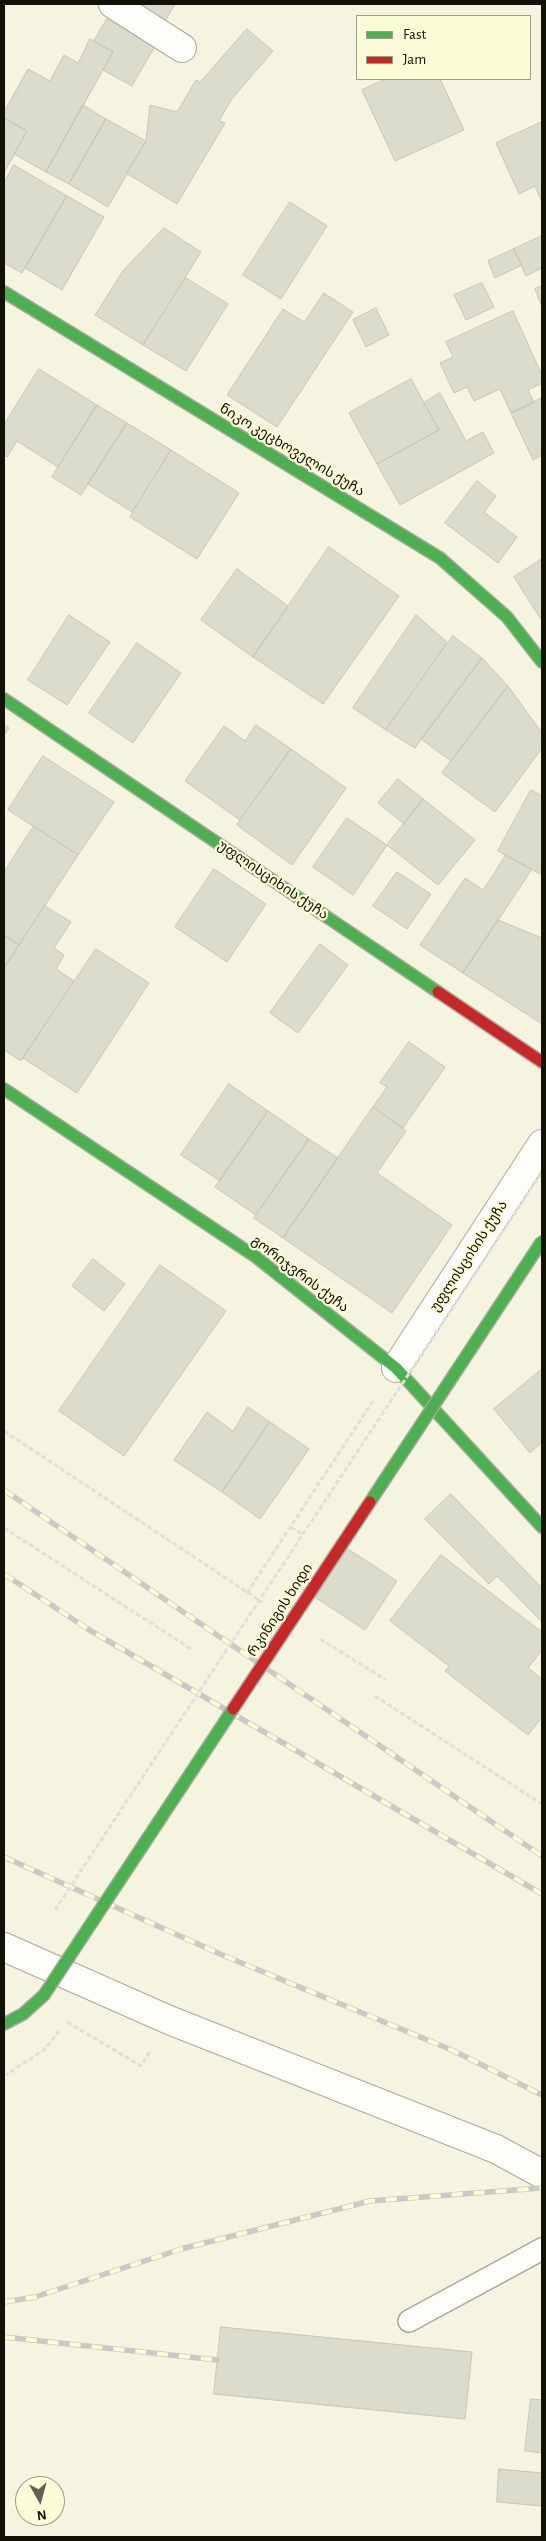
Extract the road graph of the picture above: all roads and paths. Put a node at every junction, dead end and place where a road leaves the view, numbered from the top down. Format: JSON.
{"nodes":[{"id":1,"x":112,"y":4,"type":"edge"},
{"id":2,"x":182,"y":48,"type":"dead end"},
{"id":3,"x":4,"y":292,"type":"edge"},
{"id":4,"x":542,"y":662,"type":"edge"},
{"id":5,"x":4,"y":699,"type":"edge"},
{"id":6,"x":542,"y":1062,"type":"edge"},
{"id":7,"x":4,"y":1089,"type":"edge"},
{"id":8,"x":542,"y":1144,"type":"edge"},
{"id":9,"x":542,"y":1172,"type":"edge"},
{"id":10,"x":542,"y":1241,"type":"edge"},
{"id":11,"x":396,"y":1368,"type":"junction"},
{"id":12,"x":373,"y":1401,"type":"dead end"},
{"id":13,"x":4,"y":1431,"type":"edge"},
{"id":14,"x":291,"y":1526,"type":"junction"},
{"id":15,"x":542,"y":1527,"type":"edge"},
{"id":16,"x":4,"y":1528,"type":"edge"},
{"id":17,"x":302,"y":1534,"type":"junction"},
{"id":18,"x":247,"y":1593,"type":"junction"},
{"id":19,"x":264,"y":1603,"type":"dead end"},
{"id":20,"x":312,"y":1634,"type":"dead end"},
{"id":21,"x":191,"y":1649,"type":"dead end"},
{"id":22,"x":386,"y":1680,"type":"dead end"},
{"id":23,"x":375,"y":1696,"type":"dead end"},
{"id":24,"x":542,"y":1804,"type":"edge"},
{"id":25,"x":51,"y":1917,"type":"dead end"},
{"id":26,"x":4,"y":1947,"type":"edge"},
{"id":27,"x":73,"y":2015,"type":"dead end"},
{"id":28,"x":169,"y":2020,"type":"junction"},
{"id":29,"x":67,"y":2022,"type":"junction"},
{"id":30,"x":4,"y":2024,"type":"edge"},
{"id":31,"x":4,"y":2076,"type":"edge"},
{"id":32,"x":542,"y":2174,"type":"edge"},
{"id":33,"x":542,"y":2249,"type":"edge"},
{"id":34,"x":409,"y":2321,"type":"dead end"}],
"edges":[{"from":1,"to":2,"type":"street"},
{"from":3,"to":4,"type":"main road","name":"ნიკო კეცხოველის ქუჩა"},
{"from":5,"to":6,"type":"main road","name":"უფლისციხის ქუჩა"},
{"from":7,"to":11,"type":"main road","name":"გორიჯვრის ქუჩა"},
{"from":8,"to":11,"type":"street","name":"უფლისციხის ქუჩა"},
{"from":9,"to":17,"type":"path","bridge":true},
{"from":10,"to":30,"type":"main road","name":"რკინიგის ხიდი","bridge":true},
{"from":11,"to":15,"type":"main road","name":"გორიჯვრის ქუჩა"},
{"from":12,"to":14,"type":"path"},
{"from":13,"to":18,"type":"path"},
{"from":14,"to":17,"type":"path"},
{"from":14,"to":18,"type":"path"},
{"from":16,"to":21,"type":"path"},
{"from":17,"to":25,"type":"path","bridge":true},
{"from":18,"to":19,"type":"path"},
{"from":20,"to":22,"type":"path"},
{"from":23,"to":24,"type":"path"},
{"from":26,"to":28,"type":"street"},
{"from":27,"to":29,"type":"path"},
{"from":28,"to":29,"type":"path"},
{"from":28,"to":32,"type":"street"},
{"from":29,"to":31,"type":"path"},
{"from":33,"to":34,"type":"lane"}]}
